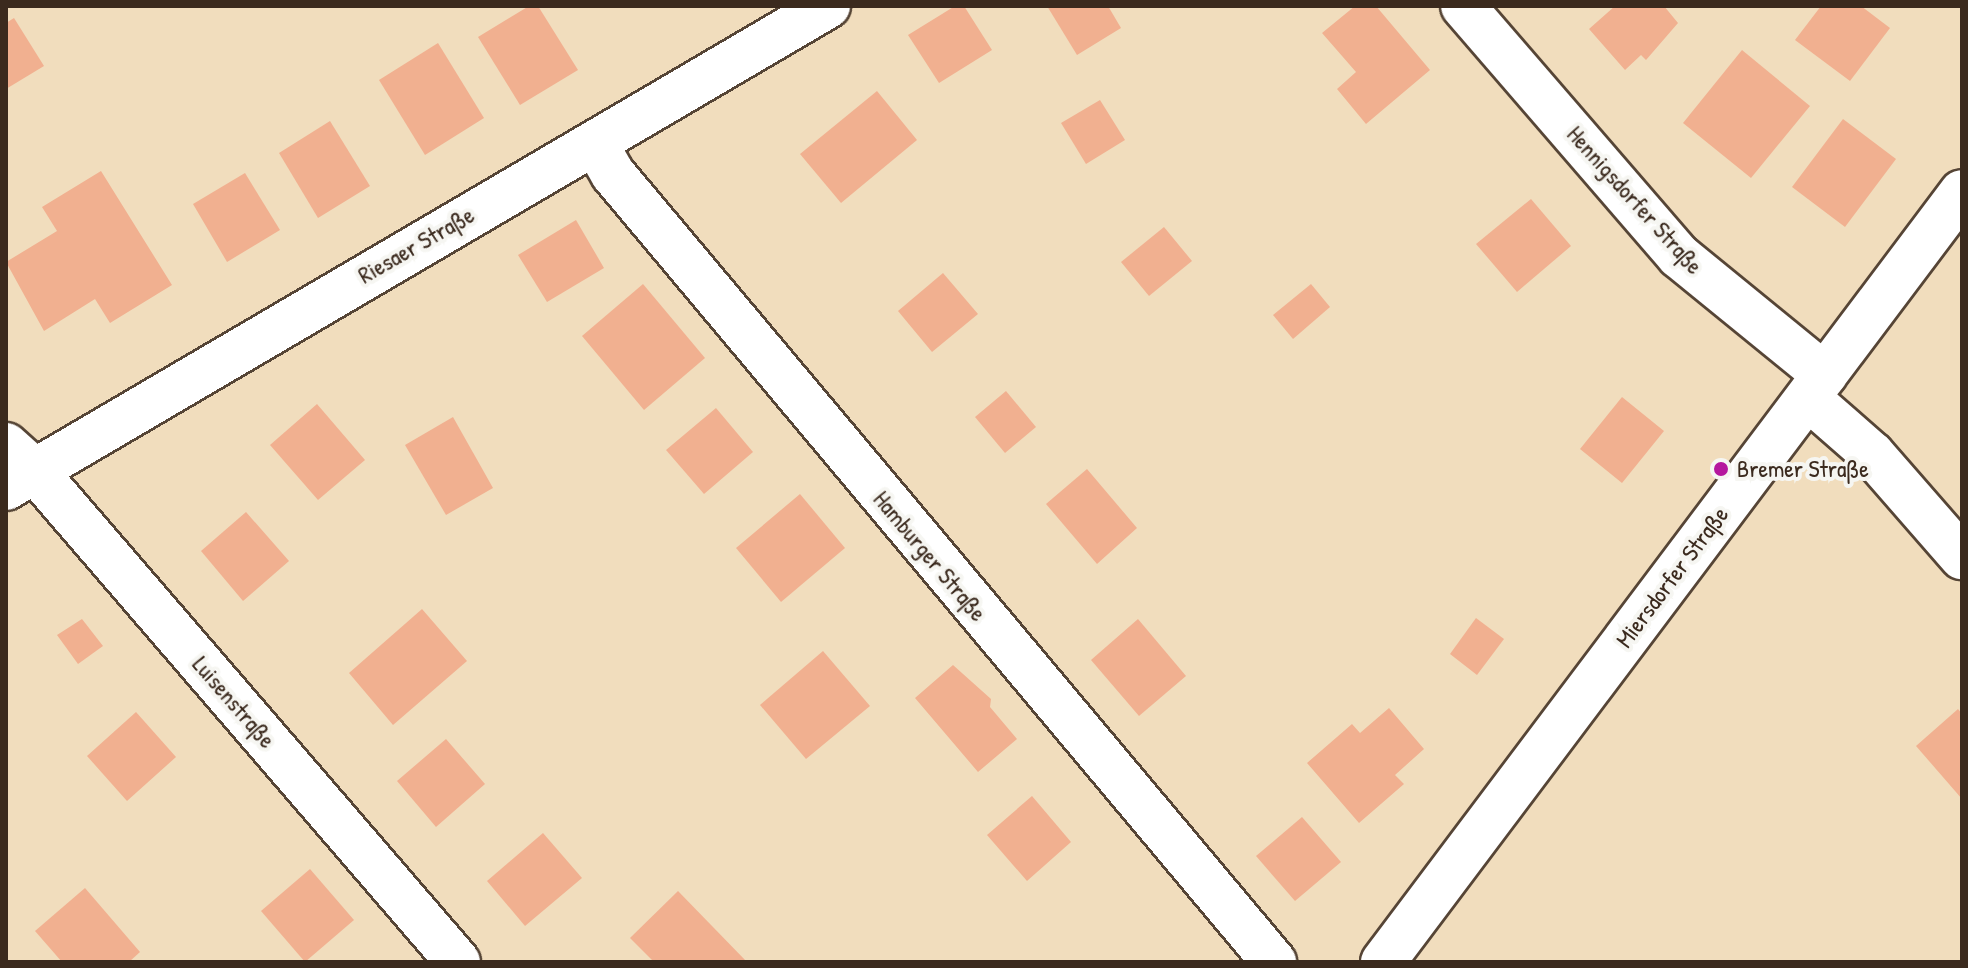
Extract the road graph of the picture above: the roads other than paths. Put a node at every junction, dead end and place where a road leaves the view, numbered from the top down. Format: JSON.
{"nodes":[{"id":1,"x":828,"y":6,"type":"edge"},
{"id":2,"x":1463,"y":6,"type":"edge"},
{"id":3,"x":595,"y":143,"type":"junction"},
{"id":4,"x":1962,"y":192,"type":"edge"},
{"id":5,"x":1816,"y":386,"type":"junction"},
{"id":6,"x":16,"y":468,"type":"edge"},
{"id":7,"x":1962,"y":557,"type":"edge"},
{"id":8,"x":458,"y":962,"type":"edge"},
{"id":9,"x":1274,"y":962,"type":"edge"},
{"id":10,"x":1383,"y":962,"type":"edge"}],
"edges":[{"from":1,"to":3,"type":"street","name":"Riesaer Straße"},
{"from":2,"to":5,"type":"street","name":"Hennigsdorfer Straße"},
{"from":3,"to":6,"type":"street","name":"Riesaer Straße"},
{"from":3,"to":9,"type":"street","name":"Hamburger Straße"},
{"from":4,"to":5,"type":"street","name":"Miersdorfer Straße"},
{"from":5,"to":7,"type":"street"},
{"from":5,"to":10,"type":"street","name":"Miersdorfer Straße"},
{"from":6,"to":8,"type":"street","name":"Luisenstraße"}]}
